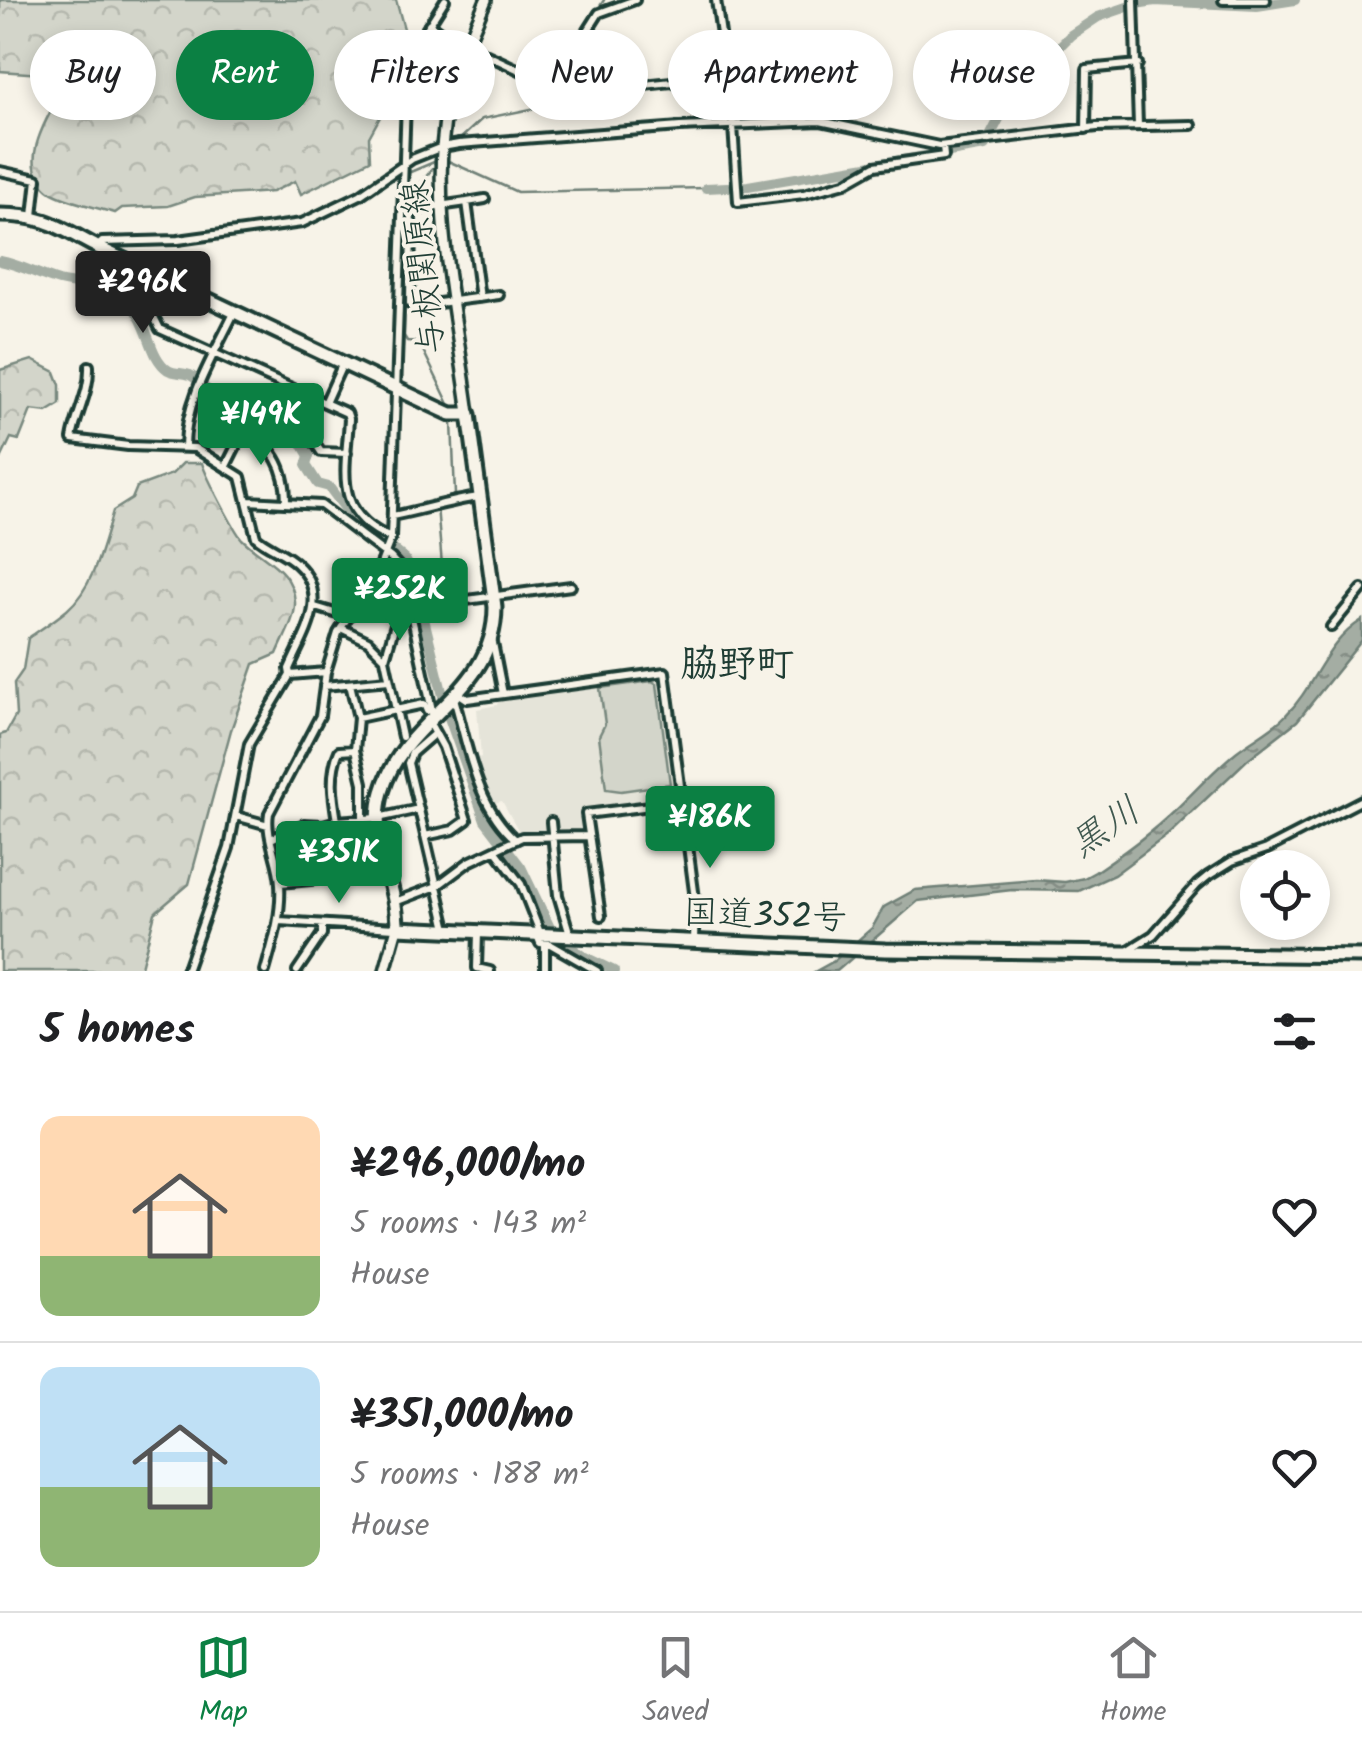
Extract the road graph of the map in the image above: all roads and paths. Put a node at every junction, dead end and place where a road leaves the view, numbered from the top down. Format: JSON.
{"nodes":[{"id":1,"x":445,"y":0,"type":"edge"},
{"id":2,"x":486,"y":0,"type":"edge"},
{"id":3,"x":636,"y":0,"type":"edge"},
{"id":4,"x":716,"y":0,"type":"edge"},
{"id":5,"x":1134,"y":0,"type":"edge"},
{"id":6,"x":1222,"y":0,"type":"edge"},
{"id":7,"x":1266,"y":0,"type":"edge"},
{"id":8,"x":429,"y":24,"type":"junction"},
{"id":9,"x":438,"y":30,"type":"edge"},
{"id":10,"x":473,"y":30,"type":"edge"},
{"id":11,"x":587,"y":30,"type":"edge"},
{"id":12,"x":720,"y":30,"type":"edge"},
{"id":13,"x":1138,"y":64,"type":"junction"},
{"id":14,"x":446,"y":120,"type":"edge"},
{"id":15,"x":732,"y":120,"type":"edge"},
{"id":16,"x":732,"y":124,"type":"junction"},
{"id":17,"x":1192,"y":125,"type":"dead end"},
{"id":18,"x":1138,"y":126,"type":"junction"},
{"id":19,"x":1086,"y":129,"type":"junction"},
{"id":20,"x":944,"y":146,"type":"junction"},
{"id":21,"x":442,"y":147,"type":"junction"},
{"id":22,"x":404,"y":164,"type":"junction"},
{"id":23,"x":0,"y":171,"type":"edge"},
{"id":24,"x":485,"y":199,"type":"dead end"},
{"id":25,"x":468,"y":202,"type":"junction"},
{"id":26,"x":442,"y":205,"type":"junction"},
{"id":27,"x":0,"y":215,"type":"edge"},
{"id":28,"x":33,"y":216,"type":"junction"},
{"id":29,"x":97,"y":247,"type":"junction"},
{"id":30,"x":161,"y":277,"type":"junction"},
{"id":31,"x":499,"y":295,"type":"dead end"},
{"id":32,"x":480,"y":298,"type":"junction"},
{"id":33,"x":454,"y":301,"type":"junction"},
{"id":34,"x":234,"y":312,"type":"junction"},
{"id":35,"x":215,"y":354,"type":"junction"},
{"id":36,"x":343,"y":363,"type":"junction"},
{"id":37,"x":89,"y":366,"type":"dead end"},
{"id":38,"x":398,"y":389,"type":"junction"},
{"id":39,"x":306,"y":394,"type":"junction"},
{"id":40,"x":326,"y":403,"type":"junction"},
{"id":41,"x":469,"y":414,"type":"junction"},
{"id":42,"x":186,"y":448,"type":"junction"},
{"id":43,"x":347,"y":453,"type":"junction"},
{"id":44,"x":226,"y":466,"type":"junction"},
{"id":45,"x":481,"y":496,"type":"junction"},
{"id":46,"x":248,"y":502,"type":"junction"},
{"id":47,"x":286,"y":502,"type":"junction"},
{"id":48,"x":392,"y":516,"type":"junction"},
{"id":49,"x":390,"y":539,"type":"junction"},
{"id":50,"x":386,"y":554,"type":"junction"},
{"id":51,"x":571,"y":586,"type":"dead end"},
{"id":52,"x":1362,"y":589,"type":"edge"},
{"id":53,"x":406,"y":597,"type":"junction"},
{"id":54,"x":493,"y":597,"type":"junction"},
{"id":55,"x":429,"y":605,"type":"dead end"},
{"id":56,"x":315,"y":607,"type":"junction"},
{"id":57,"x":348,"y":618,"type":"junction"},
{"id":58,"x":1332,"y":627,"type":"dead end"},
{"id":59,"x":341,"y":628,"type":"junction"},
{"id":60,"x":492,"y":638,"type":"junction"},
{"id":61,"x":386,"y":659,"type":"junction"},
{"id":62,"x":326,"y":672,"type":"junction"},
{"id":63,"x":290,"y":675,"type":"junction"},
{"id":64,"x":389,"y":680,"type":"junction"},
{"id":65,"x":350,"y":684,"type":"junction"},
{"id":66,"x":324,"y":686,"type":"junction"},
{"id":67,"x":503,"y":694,"type":"junction"},
{"id":68,"x":454,"y":697,"type":"junction"},
{"id":69,"x":396,"y":710,"type":"junction"},
{"id":70,"x":358,"y":718,"type":"junction"},
{"id":71,"x":432,"y":720,"type":"junction"},
{"id":72,"x":402,"y":737,"type":"dead end"},
{"id":73,"x":354,"y":750,"type":"junction"},
{"id":74,"x":1362,"y":800,"type":"edge"},
{"id":75,"x":683,"y":802,"type":"junction"},
{"id":76,"x":419,"y":810,"type":"junction"},
{"id":77,"x":236,"y":816,"type":"junction"},
{"id":78,"x":378,"y":818,"type":"junction"},
{"id":79,"x":362,"y":819,"type":"junction"},
{"id":80,"x":337,"y":820,"type":"junction"},
{"id":81,"x":551,"y":822,"type":"dead end"},
{"id":82,"x":268,"y":824,"type":"junction"},
{"id":83,"x":425,"y":836,"type":"junction"},
{"id":84,"x":589,"y":836,"type":"junction"},
{"id":85,"x":552,"y":838,"type":"junction"},
{"id":86,"x":271,"y":839,"type":"junction"},
{"id":87,"x":515,"y":840,"type":"junction"},
{"id":88,"x":496,"y":849,"type":"junction"},
{"id":89,"x":385,"y":868,"type":"junction"},
{"id":90,"x":280,"y":882,"type":"junction"},
{"id":91,"x":437,"y":886,"type":"junction"},
{"id":92,"x":394,"y":902,"type":"junction"},
{"id":93,"x":601,"y":916,"type":"dead end"},
{"id":94,"x":279,"y":921,"type":"junction"},
{"id":95,"x":322,"y":924,"type":"junction"},
{"id":96,"x":397,"y":928,"type":"junction"},
{"id":97,"x":448,"y":930,"type":"junction"},
{"id":98,"x":478,"y":932,"type":"junction"},
{"id":99,"x":568,"y":936,"type":"junction"},
{"id":100,"x":542,"y":938,"type":"junction"},
{"id":101,"x":694,"y":942,"type":"junction"},
{"id":102,"x":1124,"y":953,"type":"junction"},
{"id":103,"x":1362,"y":956,"type":"edge"},
{"id":104,"x":186,"y":971,"type":"edge"},
{"id":105,"x":265,"y":971,"type":"edge"},
{"id":106,"x":297,"y":971,"type":"edge"},
{"id":107,"x":384,"y":971,"type":"edge"},
{"id":108,"x":490,"y":971,"type":"edge"},
{"id":109,"x":544,"y":971,"type":"edge"},
{"id":110,"x":597,"y":971,"type":"edge"}],
"edges":[{"from":1,"to":8,"type":"street"},
{"from":2,"to":10,"type":"main road","name":"与板関原線"},
{"from":3,"to":11,"type":"street"},
{"from":4,"to":12,"type":"street"},
{"from":5,"to":13,"type":"street"},
{"from":6,"to":7,"type":"street"},
{"from":8,"to":9,"type":"street"},
{"from":8,"to":22,"type":"street"},
{"from":13,"to":18,"type":"street"},
{"from":13,"to":19,"type":"street"},
{"from":14,"to":21,"type":"main road","name":"与板関原線"},
{"from":15,"to":16,"type":"street"},
{"from":16,"to":20,"type":"street"},
{"from":16,"to":20,"type":"street"},
{"from":16,"to":21,"type":"street"},
{"from":17,"to":18,"type":"street"},
{"from":18,"to":19,"type":"street"},
{"from":19,"to":20,"type":"street"},
{"from":21,"to":22,"type":"street"},
{"from":21,"to":26,"type":"main road","name":"与板関原線"},
{"from":22,"to":29,"type":"street"},
{"from":22,"to":38,"type":"street"},
{"from":23,"to":28,"type":"street"},
{"from":24,"to":25,"type":"street"},
{"from":25,"to":26,"type":"street"},
{"from":25,"to":32,"type":"street"},
{"from":26,"to":33,"type":"main road","name":"与板関原線"},
{"from":26,"to":33,"type":"street"},
{"from":27,"to":28,"type":"highway"},
{"from":28,"to":29,"type":"highway"},
{"from":29,"to":30,"type":"highway"},
{"from":30,"to":34,"type":"highway"},
{"from":30,"to":35,"type":"street"},
{"from":31,"to":32,"type":"street"},
{"from":32,"to":33,"type":"street"},
{"from":33,"to":41,"type":"main road","name":"与板関原線"},
{"from":34,"to":35,"type":"street"},
{"from":34,"to":36,"type":"highway"},
{"from":35,"to":39,"type":"street"},
{"from":35,"to":42,"type":"street"},
{"from":36,"to":38,"type":"highway"},
{"from":36,"to":40,"type":"street"},
{"from":37,"to":42,"type":"street"},
{"from":38,"to":41,"type":"highway"},
{"from":38,"to":48,"type":"street"},
{"from":39,"to":40,"type":"street"},
{"from":39,"to":43,"type":"street"},
{"from":40,"to":43,"type":"street"},
{"from":41,"to":45,"type":"highway"},
{"from":42,"to":44,"type":"street"},
{"from":43,"to":49,"type":"street"},
{"from":44,"to":46,"type":"street"},
{"from":44,"to":47,"type":"street"},
{"from":45,"to":48,"type":"street"},
{"from":45,"to":54,"type":"highway"},
{"from":46,"to":47,"type":"street"},
{"from":46,"to":56,"type":"street"},
{"from":47,"to":50,"type":"street"},
{"from":48,"to":49,"type":"street"},
{"from":49,"to":50,"type":"street"},
{"from":50,"to":53,"type":"street"},
{"from":50,"to":57,"type":"street"},
{"from":51,"to":54,"type":"street"},
{"from":52,"to":58,"type":"street"},
{"from":53,"to":61,"type":"street"},
{"from":53,"to":71,"type":"street"},
{"from":54,"to":55,"type":"street"},
{"from":54,"to":60,"type":"highway"},
{"from":56,"to":57,"type":"street"},
{"from":56,"to":63,"type":"street"},
{"from":57,"to":59,"type":"street"},
{"from":59,"to":61,"type":"street"},
{"from":59,"to":62,"type":"street"},
{"from":60,"to":67,"type":"street"},
{"from":60,"to":68,"type":"highway"},
{"from":61,"to":64,"type":"street"},
{"from":62,"to":63,"type":"street"},
{"from":62,"to":66,"type":"street"},
{"from":63,"to":77,"type":"street"},
{"from":64,"to":65,"type":"street"},
{"from":64,"to":69,"type":"street"},
{"from":65,"to":66,"type":"street"},
{"from":65,"to":70,"type":"street"},
{"from":66,"to":82,"type":"street"},
{"from":67,"to":68,"type":"street"},
{"from":67,"to":75,"type":"street"},
{"from":68,"to":71,"type":"highway"},
{"from":68,"to":87,"type":"street"},
{"from":69,"to":70,"type":"street"},
{"from":69,"to":71,"type":"street"},
{"from":69,"to":72,"type":"street"},
{"from":70,"to":73,"type":"street"},
{"from":71,"to":76,"type":"street"},
{"from":71,"to":78,"type":"highway"},
{"from":71,"to":83,"type":"street"},
{"from":73,"to":79,"type":"street"},
{"from":73,"to":80,"type":"street"},
{"from":74,"to":102,"type":"street"},
{"from":75,"to":84,"type":"street"},
{"from":75,"to":101,"type":"street"},
{"from":76,"to":78,"type":"street"},
{"from":76,"to":83,"type":"street"},
{"from":77,"to":82,"type":"street"},
{"from":77,"to":104,"type":"street"},
{"from":78,"to":79,"type":"street"},
{"from":78,"to":89,"type":"highway"},
{"from":79,"to":80,"type":"street"},
{"from":80,"to":86,"type":"street"},
{"from":81,"to":85,"type":"street"},
{"from":82,"to":86,"type":"street"},
{"from":83,"to":91,"type":"street"},
{"from":84,"to":85,"type":"street"},
{"from":84,"to":93,"type":"street"},
{"from":85,"to":87,"type":"street"},
{"from":85,"to":99,"type":"street"},
{"from":86,"to":90,"type":"street"},
{"from":87,"to":88,"type":"street"},
{"from":88,"to":91,"type":"street"},
{"from":88,"to":100,"type":"street"},
{"from":89,"to":90,"type":"street"},
{"from":89,"to":92,"type":"highway"},
{"from":90,"to":94,"type":"street"},
{"from":91,"to":92,"type":"street"},
{"from":91,"to":97,"type":"street"},
{"from":92,"to":96,"type":"highway"},
{"from":94,"to":95,"type":"street"},
{"from":94,"to":105,"type":"street"},
{"from":95,"to":96,"type":"street"},
{"from":95,"to":106,"type":"street"},
{"from":96,"to":97,"type":"highway","name":"国道352号"},
{"from":96,"to":107,"type":"main road"},
{"from":97,"to":98,"type":"highway","name":"国道352号"},
{"from":98,"to":100,"type":"highway","name":"国道352号"},
{"from":98,"to":108,"type":"street"},
{"from":99,"to":100,"type":"highway","name":"国道352号"},
{"from":99,"to":101,"type":"highway","name":"国道352号"},
{"from":100,"to":109,"type":"street"},
{"from":100,"to":110,"type":"street"},
{"from":101,"to":102,"type":"highway","name":"国道352号"},
{"from":102,"to":103,"type":"highway","name":"国道352号"}]}
